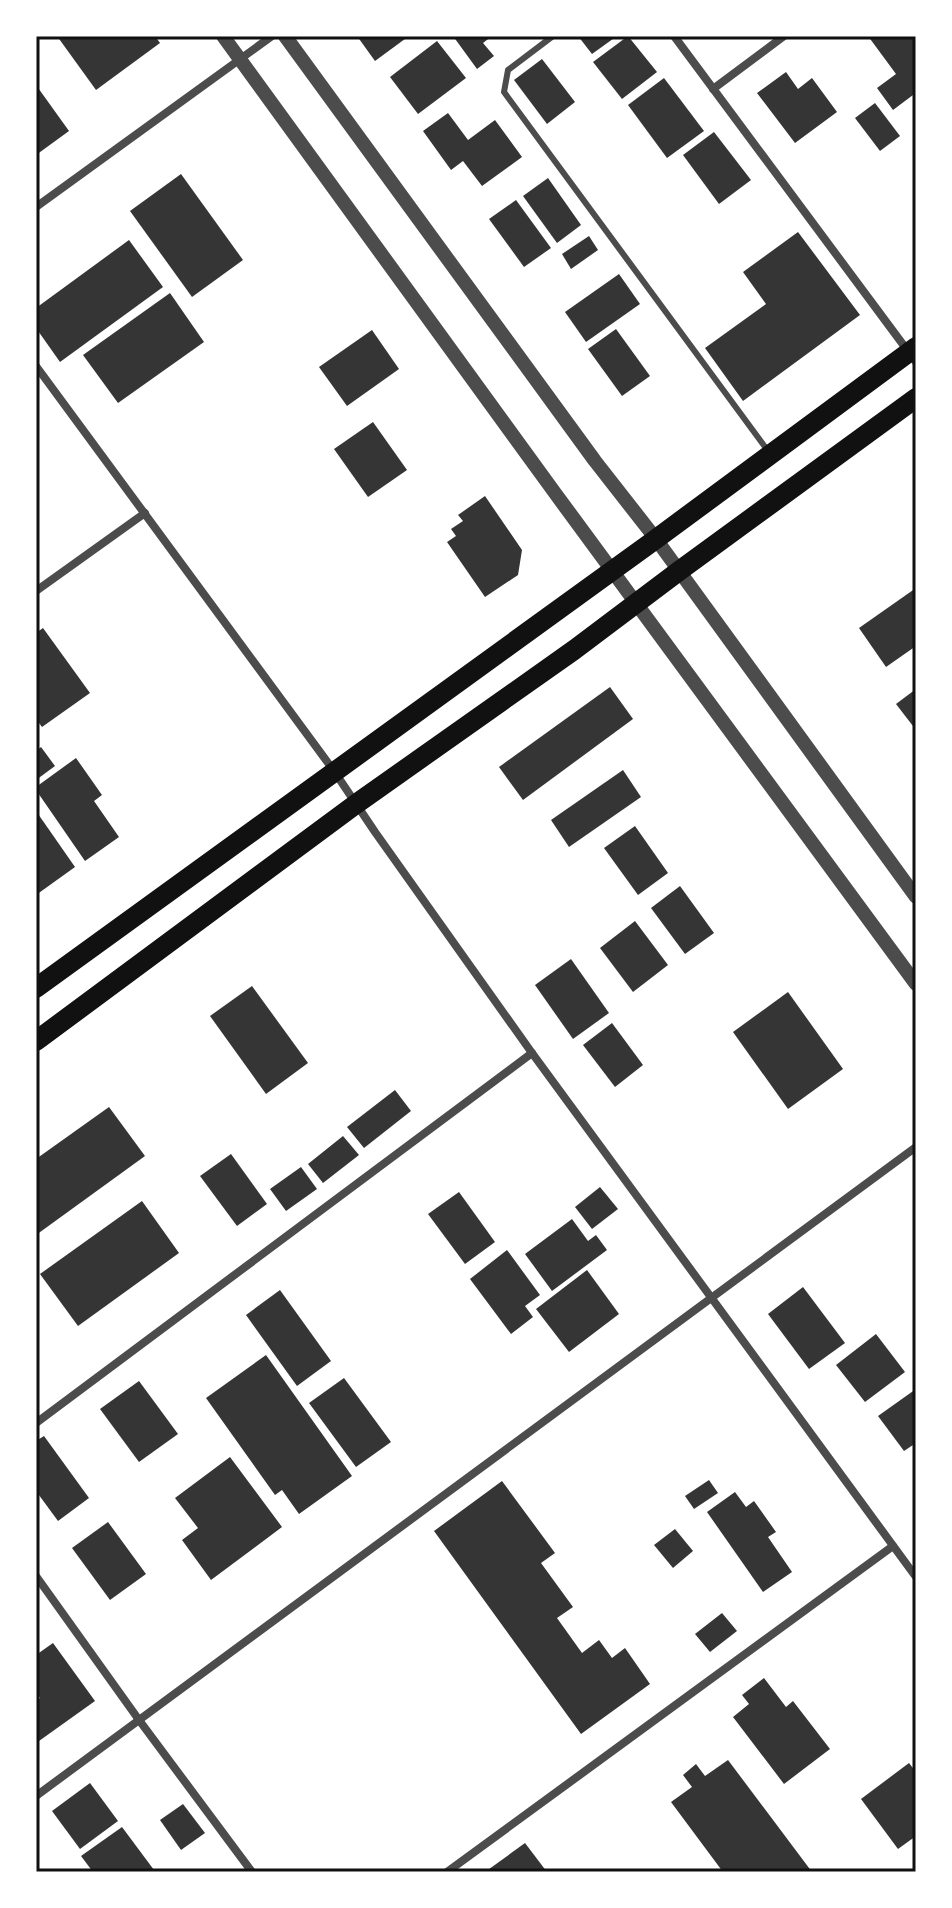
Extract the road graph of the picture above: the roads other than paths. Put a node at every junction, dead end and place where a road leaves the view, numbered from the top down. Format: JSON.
{"nodes":[{"id":1,"x":223,"y":36,"type":"edge"},
{"id":2,"x":272,"y":36,"type":"edge"},
{"id":3,"x":285,"y":36,"type":"edge"},
{"id":4,"x":553,"y":36,"type":"edge"},
{"id":5,"x":674,"y":36,"type":"edge"},
{"id":6,"x":784,"y":36,"type":"edge"},
{"id":7,"x":240,"y":58,"type":"junction"},
{"id":8,"x":713,"y":89,"type":"junction"},
{"id":9,"x":36,"y":207,"type":"edge"},
{"id":10,"x":914,"y":354,"type":"edge"},
{"id":11,"x":36,"y":366,"type":"edge"},
{"id":12,"x":916,"y":398,"type":"edge"},
{"id":13,"x":770,"y":454,"type":"junction"},
{"id":14,"x":145,"y":513,"type":"junction"},
{"id":15,"x":656,"y":539,"type":"junction"},
{"id":16,"x":613,"y":570,"type":"junction"},
{"id":17,"x":679,"y":571,"type":"junction"},
{"id":18,"x":36,"y":591,"type":"edge"},
{"id":19,"x":636,"y":602,"type":"junction"},
{"id":20,"x":334,"y":771,"type":"junction"},
{"id":21,"x":356,"y":804,"type":"junction"},
{"id":22,"x":916,"y":897,"type":"edge"},
{"id":23,"x":916,"y":984,"type":"edge"},
{"id":24,"x":36,"y":988,"type":"edge"},
{"id":25,"x":36,"y":1041,"type":"edge"},
{"id":26,"x":532,"y":1053,"type":"junction"},
{"id":27,"x":916,"y":1147,"type":"edge"},
{"id":28,"x":711,"y":1298,"type":"junction"},
{"id":29,"x":36,"y":1423,"type":"edge"},
{"id":30,"x":893,"y":1546,"type":"junction"},
{"id":31,"x":36,"y":1576,"type":"edge"},
{"id":32,"x":916,"y":1577,"type":"edge"},
{"id":33,"x":139,"y":1720,"type":"junction"},
{"id":34,"x":36,"y":1796,"type":"edge"},
{"id":35,"x":252,"y":1872,"type":"edge"},
{"id":36,"x":447,"y":1872,"type":"edge"}],
"edges":[{"from":1,"to":7,"type":"street"},
{"from":2,"to":7,"type":"street"},
{"from":3,"to":15,"type":"street"},
{"from":4,"to":13,"type":"lane"},
{"from":5,"to":8,"type":"street"},
{"from":6,"to":8,"type":"street"},
{"from":7,"to":9,"type":"street"},
{"from":7,"to":16,"type":"street"},
{"from":8,"to":10,"type":"street"},
{"from":10,"to":13,"type":"main road"},
{"from":11,"to":14,"type":"street"},
{"from":12,"to":17,"type":"main road"},
{"from":13,"to":15,"type":"main road"},
{"from":14,"to":18,"type":"street"},
{"from":14,"to":20,"type":"street"},
{"from":15,"to":16,"type":"main road"},
{"from":15,"to":17,"type":"street"},
{"from":16,"to":19,"type":"street"},
{"from":16,"to":20,"type":"main road"},
{"from":17,"to":19,"type":"main road"},
{"from":17,"to":22,"type":"street"},
{"from":19,"to":21,"type":"main road"},
{"from":19,"to":23,"type":"street"},
{"from":20,"to":21,"type":"street"},
{"from":20,"to":24,"type":"main road"},
{"from":21,"to":25,"type":"main road"},
{"from":21,"to":26,"type":"street"},
{"from":26,"to":28,"type":"street"},
{"from":26,"to":29,"type":"street"},
{"from":27,"to":28,"type":"street"},
{"from":28,"to":30,"type":"street"},
{"from":28,"to":33,"type":"street"},
{"from":30,"to":32,"type":"street"},
{"from":30,"to":36,"type":"street"},
{"from":31,"to":33,"type":"street"},
{"from":33,"to":34,"type":"street"},
{"from":33,"to":35,"type":"street"}]}
